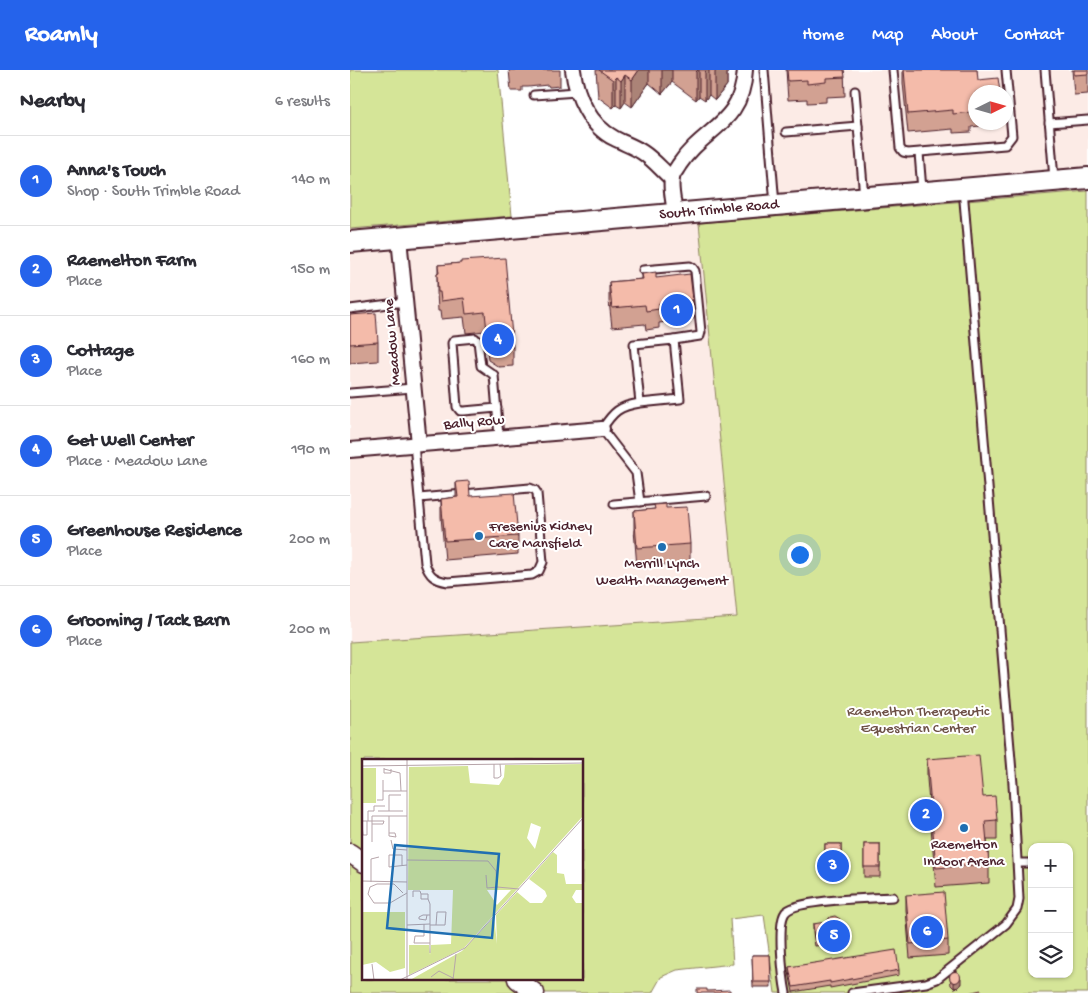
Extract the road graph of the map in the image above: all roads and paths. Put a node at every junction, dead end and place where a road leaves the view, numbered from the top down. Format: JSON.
{"nodes":[{"id":1,"x":573,"y":70,"type":"edge"},
{"id":2,"x":745,"y":70,"type":"edge"},
{"id":3,"x":764,"y":70,"type":"edge"},
{"id":4,"x":892,"y":70,"type":"edge"},
{"id":5,"x":1006,"y":70,"type":"edge"},
{"id":6,"x":1045,"y":70,"type":"edge"},
{"id":7,"x":855,"y":91,"type":"dead end"},
{"id":8,"x":577,"y":92,"type":"junction"},
{"id":9,"x":534,"y":95,"type":"dead end"},
{"id":10,"x":1088,"y":120,"type":"edge"},
{"id":11,"x":1049,"y":123,"type":"junction"},
{"id":12,"x":858,"y":126,"type":"junction"},
{"id":13,"x":786,"y":132,"type":"dead end"},
{"id":14,"x":919,"y":153,"type":"junction"},
{"id":15,"x":671,"y":178,"type":"junction"},
{"id":16,"x":1088,"y":178,"type":"edge"},
{"id":17,"x":1054,"y":181,"type":"junction"},
{"id":18,"x":963,"y":189,"type":"junction"},
{"id":19,"x":922,"y":192,"type":"junction"},
{"id":20,"x":864,"y":197,"type":"junction"},
{"id":21,"x":776,"y":205,"type":"junction"},
{"id":22,"x":675,"y":214,"type":"junction"},
{"id":23,"x":399,"y":238,"type":"junction"},
{"id":24,"x":350,"y":242,"type":"edge"},
{"id":25,"x":643,"y":270,"type":"dead end"},
{"id":26,"x":405,"y":302,"type":"junction"},
{"id":27,"x":350,"y":309,"type":"edge"},
{"id":28,"x":674,"y":340,"type":"junction"},
{"id":29,"x":413,"y":388,"type":"junction"},
{"id":30,"x":350,"y":393,"type":"edge"},
{"id":31,"x":640,"y":403,"type":"junction"},
{"id":32,"x":497,"y":408,"type":"junction"},
{"id":33,"x":602,"y":428,"type":"junction"},
{"id":34,"x":499,"y":437,"type":"junction"},
{"id":35,"x":416,"y":444,"type":"junction"},
{"id":36,"x":350,"y":450,"type":"edge"},
{"id":37,"x":706,"y":496,"type":"dead end"},
{"id":38,"x":419,"y":498,"type":"junction"},
{"id":39,"x":640,"y":502,"type":"junction"},
{"id":40,"x":614,"y":504,"type":"dead end"},
{"id":41,"x":350,"y":853,"type":"edge"},
{"id":42,"x":362,"y":862,"type":"edge"},
{"id":43,"x":1018,"y":863,"type":"junction"},
{"id":44,"x":1028,"y":864,"type":"edge"},
{"id":45,"x":893,"y":897,"type":"dead end"},
{"id":46,"x":518,"y":980,"type":"edge"},
{"id":47,"x":535,"y":993,"type":"edge"},
{"id":48,"x":786,"y":993,"type":"edge"},
{"id":49,"x":852,"y":993,"type":"edge"}],
"edges":[{"from":1,"to":8,"type":"street"},
{"from":2,"to":15,"type":"street"},
{"from":3,"to":21,"type":"lane"},
{"from":4,"to":14,"type":"lane"},
{"from":5,"to":14,"type":"lane"},
{"from":6,"to":11,"type":"lane"},
{"from":7,"to":12,"type":"lane"},
{"from":8,"to":9,"type":"lane"},
{"from":8,"to":15,"type":"street"},
{"from":10,"to":11,"type":"lane"},
{"from":11,"to":17,"type":"lane"},
{"from":12,"to":13,"type":"lane"},
{"from":12,"to":20,"type":"lane"},
{"from":14,"to":19,"type":"lane"},
{"from":15,"to":22,"type":"street"},
{"from":16,"to":17,"type":"main road","name":"South Trimble Road"},
{"from":17,"to":18,"type":"main road","name":"South Trimble Road"},
{"from":18,"to":19,"type":"main road","name":"South Trimble Road"},
{"from":18,"to":43,"type":"lane"},
{"from":19,"to":20,"type":"main road","name":"South Trimble Road"},
{"from":20,"to":21,"type":"main road","name":"South Trimble Road"},
{"from":21,"to":22,"type":"main road","name":"South Trimble Road"},
{"from":22,"to":23,"type":"main road","name":"South Trimble Road"},
{"from":23,"to":24,"type":"main road","name":"South Trimble Road"},
{"from":23,"to":26,"type":"street","name":"Meadow Lane"},
{"from":25,"to":28,"type":"lane"},
{"from":26,"to":27,"type":"lane"},
{"from":26,"to":29,"type":"street","name":"Meadow Lane"},
{"from":28,"to":31,"type":"lane"},
{"from":28,"to":31,"type":"lane"},
{"from":29,"to":30,"type":"lane"},
{"from":29,"to":35,"type":"street","name":"Meadow Lane"},
{"from":31,"to":33,"type":"lane"},
{"from":32,"to":32,"type":"lane"},
{"from":32,"to":34,"type":"lane"},
{"from":33,"to":34,"type":"street","name":"Bally Row"},
{"from":33,"to":39,"type":"lane"},
{"from":34,"to":35,"type":"street","name":"Bally Row"},
{"from":35,"to":36,"type":"street","name":"Bally Row"},
{"from":35,"to":38,"type":"lane"},
{"from":37,"to":39,"type":"lane"},
{"from":38,"to":38,"type":"lane"},
{"from":39,"to":40,"type":"lane"},
{"from":41,"to":42,"type":"street"},
{"from":43,"to":44,"type":"lane"},
{"from":43,"to":49,"type":"lane"},
{"from":45,"to":48,"type":"lane"},
{"from":46,"to":47,"type":"street"}]}
